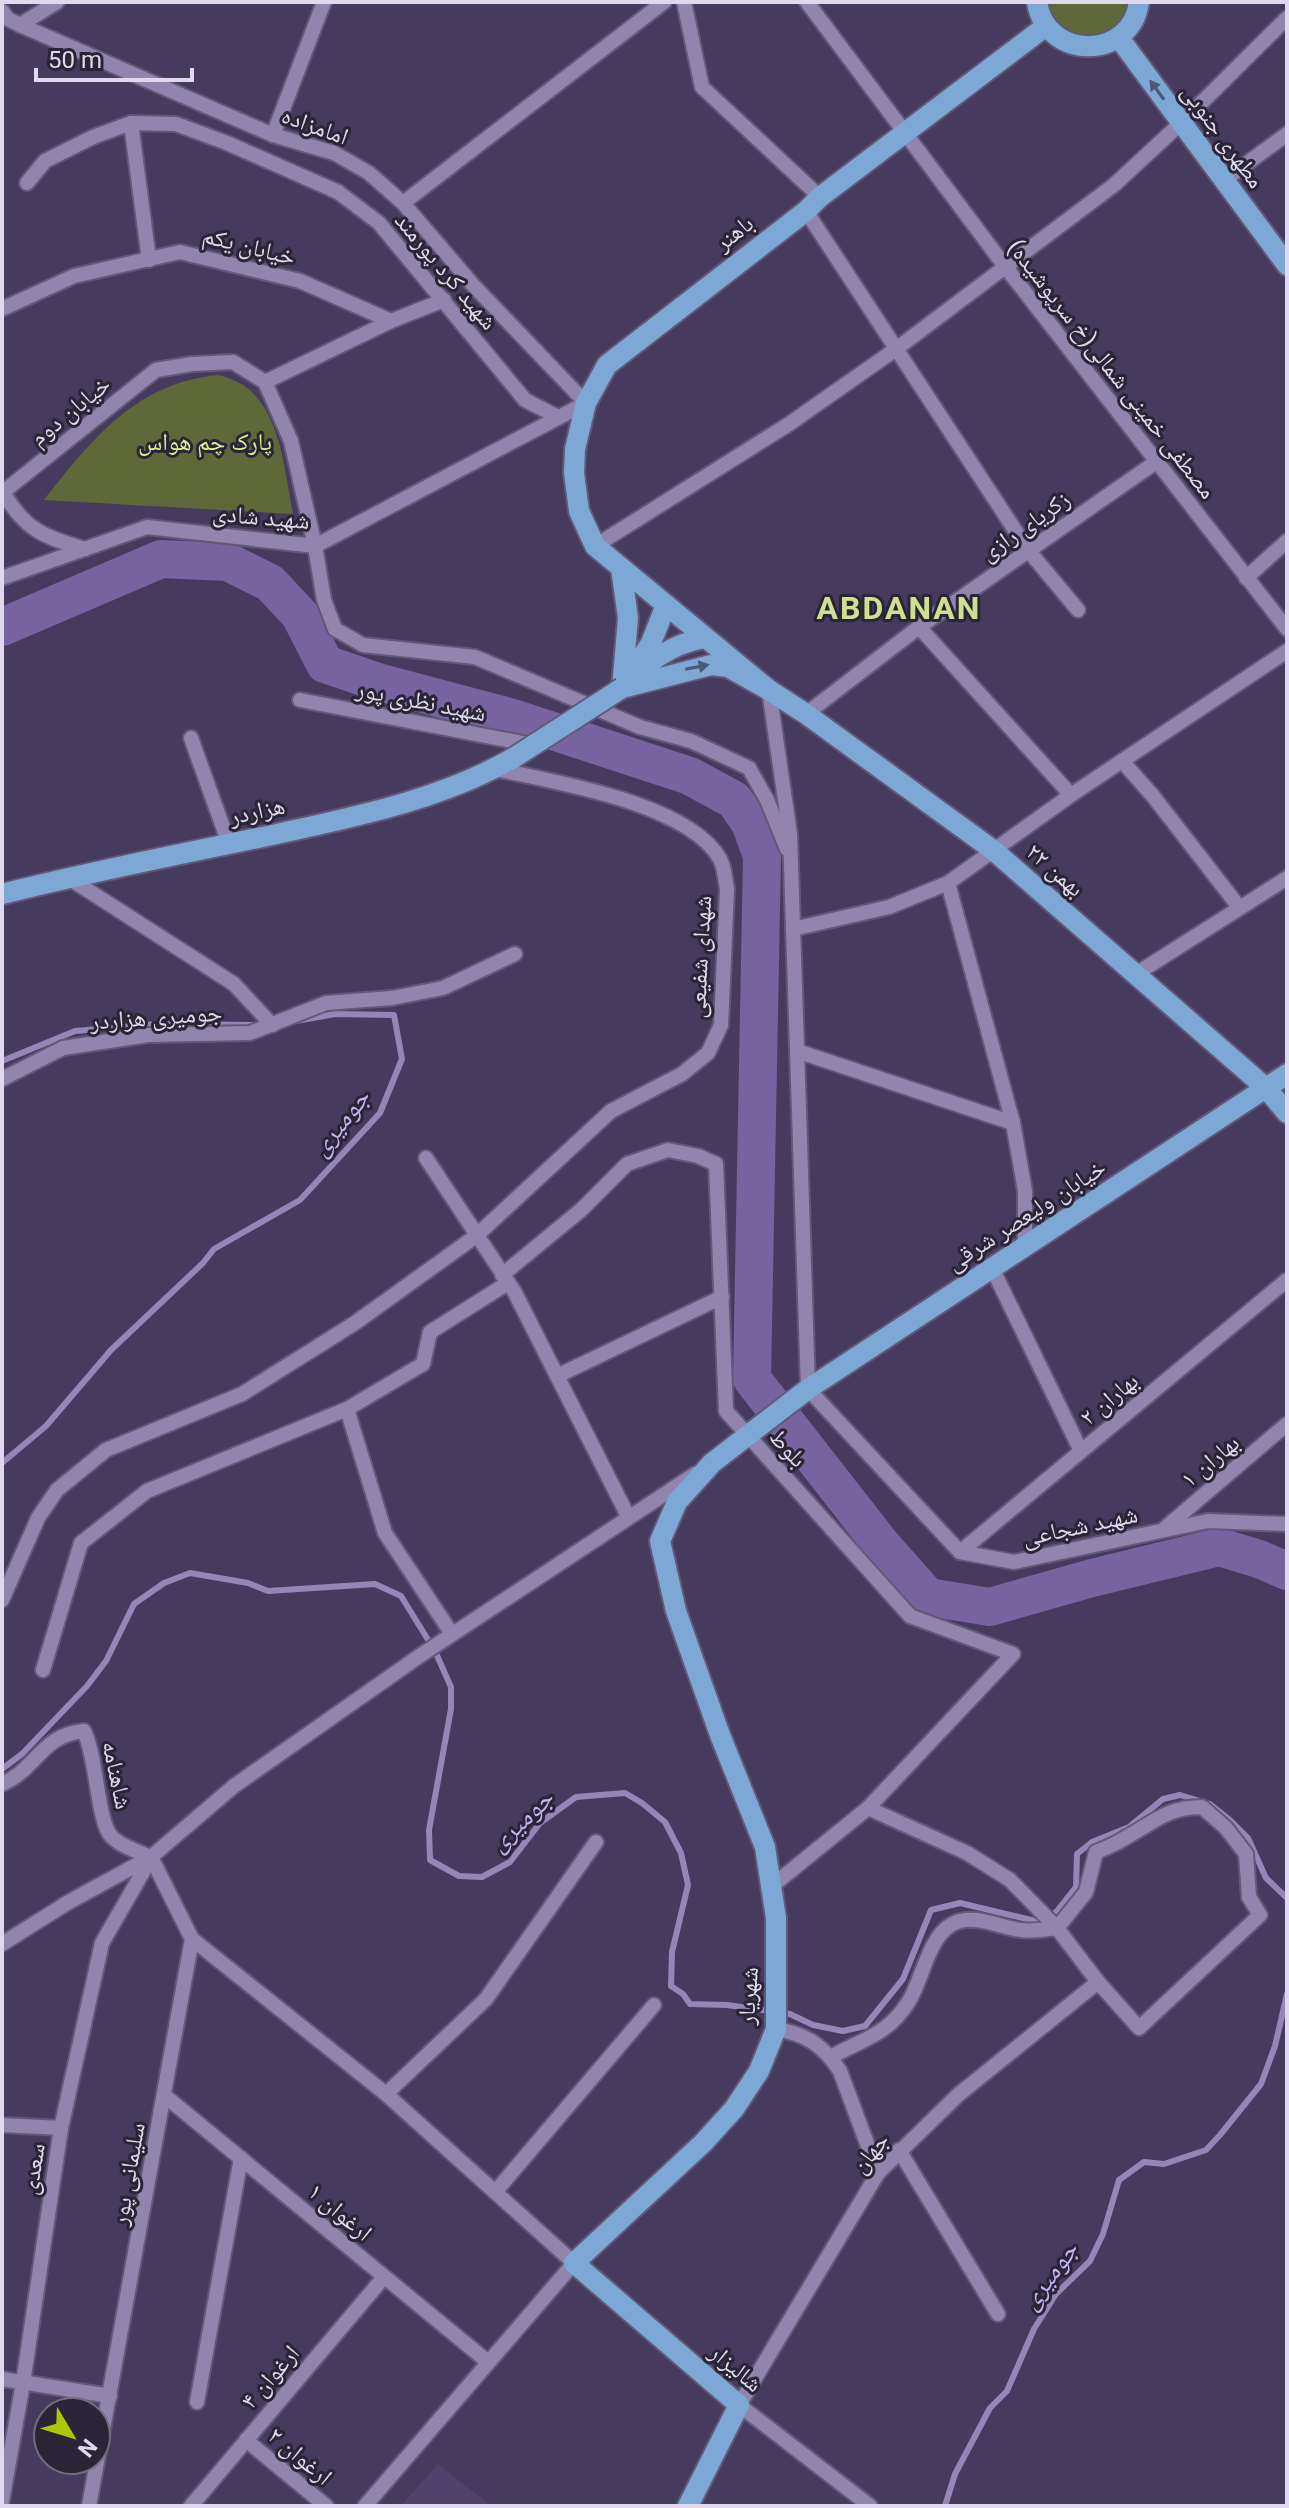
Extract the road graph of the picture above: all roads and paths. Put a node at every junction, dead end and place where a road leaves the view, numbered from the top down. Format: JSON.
{"nodes":[{"id":1,"x":57,"y":2,"type":"edge"},
{"id":2,"x":324,"y":2,"type":"edge"},
{"id":3,"x":664,"y":2,"type":"edge"},
{"id":4,"x":684,"y":2,"type":"edge"},
{"id":5,"x":807,"y":2,"type":"edge"},
{"id":6,"x":1037,"y":2,"type":"edge"},
{"id":7,"x":1139,"y":2,"type":"edge"},
{"id":8,"x":1287,"y":18,"type":"edge"},
{"id":9,"x":8,"y":19,"type":"edge"},
{"id":10,"x":1046,"y":26,"type":"junction"},
{"id":11,"x":1119,"y":38,"type":"junction"},
{"id":12,"x":131,"y":123,"type":"junction"},
{"id":13,"x":1181,"y":123,"type":"junction"},
{"id":14,"x":904,"y":134,"type":"junction"},
{"id":15,"x":1287,"y":134,"type":"edge"},
{"id":16,"x":273,"y":135,"type":"junction"},
{"id":17,"x":1223,"y":181,"type":"junction"},
{"id":18,"x":27,"y":183,"type":"dead end"},
{"id":19,"x":403,"y":203,"type":"junction"},
{"id":20,"x":813,"y":204,"type":"junction"},
{"id":21,"x":149,"y":260,"type":"junction"},
{"id":22,"x":1004,"y":265,"type":"junction"},
{"id":23,"x":1287,"y":265,"type":"edge"},
{"id":24,"x":444,"y":300,"type":"junction"},
{"id":25,"x":2,"y":309,"type":"edge"},
{"id":26,"x":391,"y":321,"type":"junction"},
{"id":27,"x":896,"y":349,"type":"junction"},
{"id":28,"x":265,"y":382,"type":"junction"},
{"id":29,"x":586,"y":403,"type":"junction"},
{"id":30,"x":558,"y":417,"type":"junction"},
{"id":31,"x":1156,"y":462,"type":"junction"},
{"id":32,"x":1287,"y":541,"type":"edge"},
{"id":33,"x":315,"y":546,"type":"junction"},
{"id":34,"x":595,"y":546,"type":"junction"},
{"id":35,"x":85,"y":549,"type":"junction"},
{"id":36,"x":1028,"y":550,"type":"junction"},
{"id":37,"x":621,"y":568,"type":"junction"},
{"id":38,"x":2,"y":578,"type":"edge"},
{"id":39,"x":1246,"y":578,"type":"junction"},
{"id":40,"x":666,"y":605,"type":"junction"},
{"id":41,"x":1078,"y":610,"type":"dead end"},
{"id":42,"x":919,"y":627,"type":"junction"},
{"id":43,"x":1287,"y":629,"type":"edge"},
{"id":44,"x":705,"y":638,"type":"junction"},
{"id":45,"x":1287,"y":651,"type":"edge"},
{"id":46,"x":622,"y":688,"type":"junction"},
{"id":47,"x":769,"y":690,"type":"junction"},
{"id":48,"x":300,"y":700,"type":"dead end"},
{"id":49,"x":806,"y":714,"type":"junction"},
{"id":50,"x":191,"y":738,"type":"dead end"},
{"id":51,"x":533,"y":745,"type":"junction"},
{"id":52,"x":1122,"y":761,"type":"junction"},
{"id":53,"x":495,"y":769,"type":"junction"},
{"id":54,"x":1071,"y":795,"type":"junction"},
{"id":55,"x":229,"y":844,"type":"junction"},
{"id":56,"x":993,"y":850,"type":"junction"},
{"id":57,"x":791,"y":858,"type":"junction"},
{"id":58,"x":67,"y":877,"type":"junction"},
{"id":59,"x":1287,"y":878,"type":"edge"},
{"id":60,"x":948,"y":883,"type":"junction"},
{"id":61,"x":2,"y":894,"type":"edge"},
{"id":62,"x":1239,"y":907,"type":"junction"},
{"id":63,"x":793,"y":929,"type":"junction"},
{"id":64,"x":515,"y":954,"type":"dead end"},
{"id":65,"x":1136,"y":974,"type":"junction"},
{"id":66,"x":272,"y":1025,"type":"junction"},
{"id":67,"x":797,"y":1051,"type":"junction"},
{"id":68,"x":1287,"y":1074,"type":"edge"},
{"id":69,"x":2,"y":1079,"type":"edge"},
{"id":70,"x":1266,"y":1088,"type":"junction"},
{"id":71,"x":1287,"y":1113,"type":"edge"},
{"id":72,"x":1013,"y":1123,"type":"junction"},
{"id":73,"x":426,"y":1158,"type":"dead end"},
{"id":74,"x":476,"y":1236,"type":"junction"},
{"id":75,"x":1025,"y":1247,"type":"junction"},
{"id":76,"x":992,"y":1268,"type":"junction"},
{"id":77,"x":501,"y":1274,"type":"junction"},
{"id":78,"x":1287,"y":1280,"type":"edge"},
{"id":79,"x":722,"y":1297,"type":"junction"},
{"id":80,"x":557,"y":1376,"type":"junction"},
{"id":81,"x":801,"y":1395,"type":"junction"},
{"id":82,"x":347,"y":1409,"type":"junction"},
{"id":83,"x":1287,"y":1424,"type":"edge"},
{"id":84,"x":747,"y":1436,"type":"junction"},
{"id":85,"x":1081,"y":1451,"type":"junction"},
{"id":86,"x":712,"y":1463,"type":"junction"},
{"id":87,"x":628,"y":1516,"type":"junction"},
{"id":88,"x":1287,"y":1524,"type":"edge"},
{"id":89,"x":1162,"y":1531,"type":"junction"},
{"id":90,"x":960,"y":1552,"type":"junction"},
{"id":91,"x":2,"y":1600,"type":"edge"},
{"id":92,"x":452,"y":1634,"type":"junction"},
{"id":93,"x":43,"y":1670,"type":"dead end"},
{"id":94,"x":2,"y":1784,"type":"edge"},
{"id":95,"x":868,"y":1808,"type":"junction"},
{"id":96,"x":596,"y":1842,"type":"dead end"},
{"id":97,"x":151,"y":1857,"type":"junction"},
{"id":98,"x":772,"y":1886,"type":"junction"},
{"id":99,"x":1057,"y":1928,"type":"junction"},
{"id":100,"x":192,"y":1939,"type":"junction"},
{"id":101,"x":2,"y":1944,"type":"edge"},
{"id":102,"x":1098,"y":1982,"type":"junction"},
{"id":103,"x":654,"y":2005,"type":"dead end"},
{"id":104,"x":775,"y":2023,"type":"junction"},
{"id":105,"x":831,"y":2057,"type":"junction"},
{"id":106,"x":386,"y":2094,"type":"junction"},
{"id":107,"x":165,"y":2096,"type":"junction"},
{"id":108,"x":2,"y":2125,"type":"edge"},
{"id":109,"x":61,"y":2128,"type":"junction"},
{"id":110,"x":899,"y":2150,"type":"junction"},
{"id":111,"x":241,"y":2158,"type":"junction"},
{"id":112,"x":878,"y":2173,"type":"junction"},
{"id":113,"x":496,"y":2191,"type":"junction"},
{"id":114,"x":574,"y":2263,"type":"junction"},
{"id":115,"x":384,"y":2277,"type":"junction"},
{"id":116,"x":998,"y":2314,"type":"dead end"},
{"id":117,"x":488,"y":2362,"type":"junction"},
{"id":118,"x":2,"y":2379,"type":"edge"},
{"id":119,"x":23,"y":2383,"type":"junction"},
{"id":120,"x":110,"y":2396,"type":"joint"},
{"id":121,"x":197,"y":2402,"type":"dead end"},
{"id":122,"x":739,"y":2405,"type":"junction"},
{"id":123,"x":246,"y":2440,"type":"junction"},
{"id":124,"x":95,"y":2476,"type":"edge"},
{"id":125,"x":2,"y":2501,"type":"edge"},
{"id":126,"x":89,"y":2506,"type":"edge"},
{"id":127,"x":191,"y":2506,"type":"edge"},
{"id":128,"x":326,"y":2506,"type":"edge"},
{"id":129,"x":365,"y":2506,"type":"edge"},
{"id":130,"x":688,"y":2506,"type":"edge"},
{"id":131,"x":870,"y":2506,"type":"edge"}],
"edges":[{"from":1,"to":9,"type":"street"},
{"from":2,"to":16,"type":"street"},
{"from":3,"to":19,"type":"street"},
{"from":4,"to":20,"type":"street"},
{"from":5,"to":14,"type":"street","name":"مصطفی خمینی شمالی(خ سرپوشیده)"},
{"from":6,"to":10,"type":"main road"},
{"from":7,"to":11,"type":"main road"},
{"from":8,"to":13,"type":"street"},
{"from":9,"to":16,"type":"street","name":"امامزاده"},
{"from":10,"to":11,"type":"main road"},
{"from":10,"to":14,"type":"main road","name":"باهنر"},
{"from":13,"to":11,"type":"main road","name":"مطهری جنوبی","one_way":true},
{"from":12,"to":18,"type":"street","name":"شهید کرد پورمند"},
{"from":12,"to":21,"type":"street"},
{"from":12,"to":24,"type":"street","name":"شهید کرد پورمند"},
{"from":13,"to":17,"type":"main road","name":"مطهری جنوبی"},
{"from":13,"to":22,"type":"street"},
{"from":14,"to":20,"type":"main road","name":"باهنر"},
{"from":14,"to":22,"type":"street","name":"مصطفی خمینی شمالی(خ سرپوشیده)"},
{"from":15,"to":17,"type":"street"},
{"from":16,"to":19,"type":"street","name":"امامزاده"},
{"from":17,"to":23,"type":"main road","name":"مطهری جنوبی"},
{"from":19,"to":29,"type":"street","name":"امامزاده"},
{"from":20,"to":27,"type":"street"},
{"from":20,"to":29,"type":"main road","name":"باهنر"},
{"from":21,"to":25,"type":"street","name":"خیابان یکم"},
{"from":21,"to":26,"type":"street","name":"خیابان یکم"},
{"from":22,"to":27,"type":"street"},
{"from":22,"to":31,"type":"street","name":"مصطفی خمینی شمالی(خ سرپوشیده)"},
{"from":24,"to":26,"type":"street"},
{"from":24,"to":30,"type":"street","name":"شهید کرد پورمند"},
{"from":26,"to":28,"type":"street"},
{"from":27,"to":34,"type":"street"},
{"from":27,"to":36,"type":"street"},
{"from":28,"to":33,"type":"street"},
{"from":28,"to":35,"type":"street","name":"خیابان دوم"},
{"from":29,"to":30,"type":"street","name":"شهید شادی"},
{"from":29,"to":34,"type":"main road","name":"باهنر"},
{"from":30,"to":33,"type":"street","name":"شهید شادی"},
{"from":31,"to":36,"type":"street","name":"زکریای رازی"},
{"from":31,"to":39,"type":"street","name":"مصطفی خمینی شمالی(خ سرپوشیده)"},
{"from":32,"to":39,"type":"street"},
{"from":33,"to":35,"type":"street","name":"شهید شادی"},
{"from":33,"to":57,"type":"street"},
{"from":34,"to":37,"type":"main road"},
{"from":35,"to":38,"type":"street","name":"شهید شادی"},
{"from":36,"to":41,"type":"street"},
{"from":36,"to":42,"type":"street","name":"زکریای رازی"},
{"from":37,"to":40,"type":"main road"},
{"from":37,"to":46,"type":"main road"},
{"from":39,"to":43,"type":"street","name":"مصطفی خمینی شمالی(خ سرپوشیده)"},
{"from":40,"to":44,"type":"main road"},
{"from":40,"to":46,"type":"main road"},
{"from":42,"to":49,"type":"street","name":"زکریای رازی"},
{"from":42,"to":54,"type":"street"},
{"from":44,"to":46,"type":"main road"},
{"from":44,"to":47,"type":"main road"},
{"from":45,"to":52,"type":"street"},
{"from":46,"to":47,"type":"main road","one_way":true},
{"from":46,"to":51,"type":"main road","name":"هزاردر","bridge":true},
{"from":47,"to":49,"type":"main road","name":"۲۲ بهمن"},
{"from":47,"to":57,"type":"street"},
{"from":48,"to":51,"type":"street","name":"شهید نظری پور"},
{"from":49,"to":56,"type":"main road","name":"۲۲ بهمن"},
{"from":50,"to":55,"type":"street"},
{"from":51,"to":53,"type":"main road","name":"هزاردر","bridge":true},
{"from":52,"to":54,"type":"street"},
{"from":52,"to":62,"type":"street"},
{"from":53,"to":55,"type":"main road","name":"هزاردر"},
{"from":53,"to":74,"type":"street","name":"شهدای شفیعی"},
{"from":54,"to":56,"type":"street"},
{"from":55,"to":58,"type":"main road","name":"هزاردر"},
{"from":56,"to":60,"type":"street"},
{"from":56,"to":65,"type":"main road","name":"۲۲ بهمن"},
{"from":57,"to":63,"type":"street"},
{"from":58,"to":61,"type":"main road","name":"هزاردر"},
{"from":58,"to":66,"type":"street"},
{"from":59,"to":62,"type":"street"},
{"from":60,"to":63,"type":"street"},
{"from":60,"to":72,"type":"street"},
{"from":62,"to":65,"type":"street"},
{"from":63,"to":67,"type":"street"},
{"from":64,"to":66,"type":"street","name":"جومیری هزاردر"},
{"from":65,"to":70,"type":"main road","name":"۲۲ بهمن"},
{"from":66,"to":69,"type":"street","name":"جومیری هزاردر"},
{"from":67,"to":72,"type":"street"},
{"from":67,"to":81,"type":"street"},
{"from":68,"to":70,"type":"main road","name":"خیابان ولیعصر شرقی"},
{"from":70,"to":71,"type":"main road","name":"۲۲ بهمن"},
{"from":70,"to":75,"type":"main road","name":"خیابان ولیعصر شرقی"},
{"from":72,"to":75,"type":"street"},
{"from":73,"to":74,"type":"street"},
{"from":74,"to":77,"type":"street"},
{"from":74,"to":91,"type":"street","name":"شهدای شفیعی"},
{"from":75,"to":76,"type":"main road","name":"خیابان ولیعصر شرقی"},
{"from":76,"to":81,"type":"main road","name":"خیابان ولیعصر شرقی"},
{"from":76,"to":85,"type":"street"},
{"from":77,"to":79,"type":"street","name":"بلوط"},
{"from":77,"to":80,"type":"street"},
{"from":77,"to":82,"type":"street"},
{"from":78,"to":85,"type":"street","name":"بهاران ۲"},
{"from":79,"to":80,"type":"street"},
{"from":79,"to":84,"type":"street","name":"بلوط"},
{"from":80,"to":87,"type":"street"},
{"from":81,"to":84,"type":"main road","name":"خیابان ولیعصر شرقی"},
{"from":81,"to":90,"type":"street"},
{"from":82,"to":92,"type":"street"},
{"from":82,"to":93,"type":"street"},
{"from":83,"to":89,"type":"street","name":"بهاران ۱"},
{"from":84,"to":86,"type":"main road","name":"شهریار"},
{"from":84,"to":95,"type":"street","name":"بلوط"},
{"from":85,"to":90,"type":"street","name":"بهاران ۲"},
{"from":86,"to":87,"type":"street"},
{"from":86,"to":98,"type":"main road","name":"شهریار"},
{"from":87,"to":92,"type":"street"},
{"from":88,"to":89,"type":"street","name":"شهید شجاعی"},
{"from":89,"to":90,"type":"street","name":"شهید شجاعی"},
{"from":92,"to":97,"type":"street"},
{"from":94,"to":97,"type":"street","name":"شاهنامه"},
{"from":95,"to":98,"type":"street"},
{"from":95,"to":99,"type":"street"},
{"from":96,"to":106,"type":"street"},
{"from":97,"to":100,"type":"street"},
{"from":97,"to":101,"type":"street"},
{"from":97,"to":109,"type":"street","name":"سعدی"},
{"from":98,"to":104,"type":"main road","name":"شهریار"},
{"from":99,"to":102,"type":"street"},
{"from":99,"to":102,"type":"street"},
{"from":99,"to":105,"type":"street"},
{"from":100,"to":106,"type":"street"},
{"from":100,"to":107,"type":"street","name":"سلیمانی پور"},
{"from":102,"to":110,"type":"street","name":"جهان"},
{"from":103,"to":113,"type":"street"},
{"from":104,"to":105,"type":"street"},
{"from":104,"to":114,"type":"main road","name":"شهریار"},
{"from":105,"to":112,"type":"street"},
{"from":106,"to":113,"type":"street"},
{"from":107,"to":111,"type":"street","name":"ارغوان ۱"},
{"from":107,"to":120,"type":"street","name":"سلیمانی پور"},
{"from":108,"to":109,"type":"street"},
{"from":109,"to":119,"type":"street","name":"سعدی"},
{"from":110,"to":112,"type":"street","name":"جهان"},
{"from":110,"to":116,"type":"street"},
{"from":111,"to":115,"type":"street","name":"ارغوان ۱"},
{"from":111,"to":121,"type":"street"},
{"from":112,"to":122,"type":"street","name":"جهان"},
{"from":113,"to":114,"type":"street"},
{"from":114,"to":117,"type":"street","name":"شهریار"},
{"from":114,"to":122,"type":"main road","name":"شالیزار"},
{"from":115,"to":117,"type":"street","name":"ارغوان ۱"},
{"from":115,"to":123,"type":"street","name":"ارغوان ۴"},
{"from":117,"to":129,"type":"street","name":"شهریار"},
{"from":118,"to":119,"type":"street"},
{"from":119,"to":120,"type":"street"},
{"from":119,"to":125,"type":"street","name":"سعدی"},
{"from":122,"to":130,"type":"main road"},
{"from":122,"to":131,"type":"street","name":"شالیزار"},
{"from":123,"to":127,"type":"street","name":"ارغوان ۴"},
{"from":123,"to":128,"type":"street","name":"ارغوان ۲"},
{"from":124,"to":126,"type":"street","name":"سلیمانی پور"}]}
